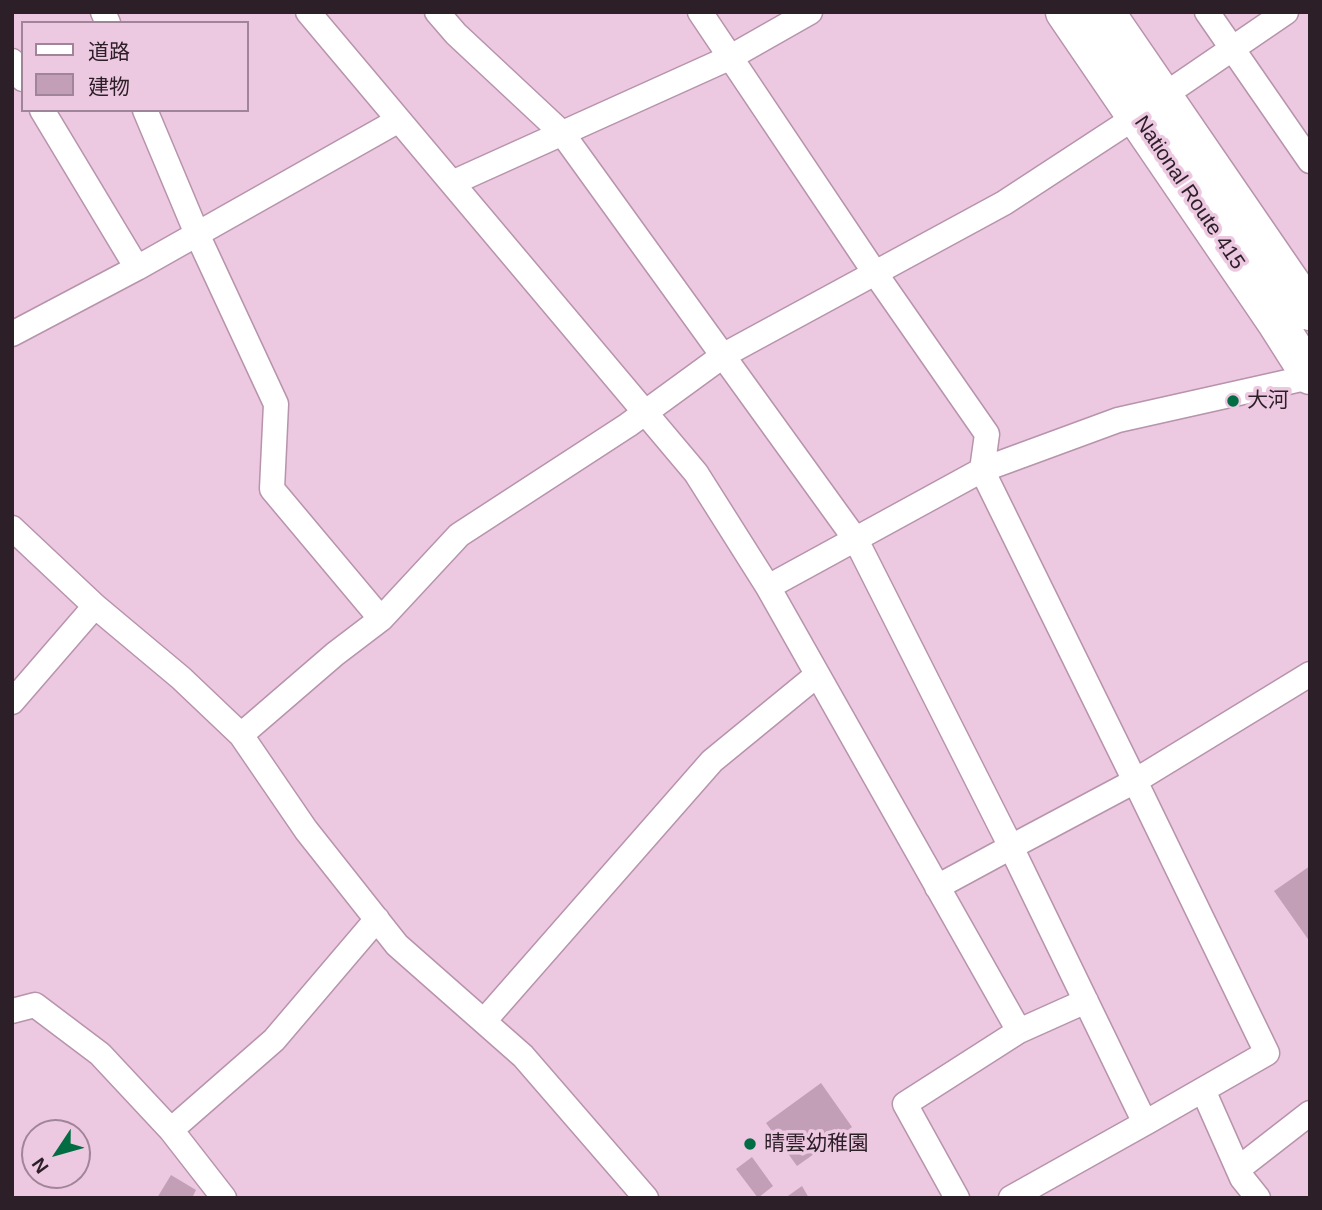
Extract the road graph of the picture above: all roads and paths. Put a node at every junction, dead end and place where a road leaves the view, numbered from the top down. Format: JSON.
{"nodes":[{"id":1,"x":308,"y":12,"type":"edge"},
{"id":2,"x":437,"y":12,"type":"edge"},
{"id":3,"x":700,"y":12,"type":"edge"},
{"id":4,"x":810,"y":12,"type":"edge"},
{"id":5,"x":1065,"y":12,"type":"edge"},
{"id":6,"x":1105,"y":12,"type":"edge"},
{"id":7,"x":1207,"y":12,"type":"edge"},
{"id":8,"x":1286,"y":12,"type":"edge"},
{"id":9,"x":1233,"y":48,"type":"junction"},
{"id":10,"x":729,"y":58,"type":"junction"},
{"id":11,"x":1150,"y":106,"type":"junction"},
{"id":12,"x":43,"y":112,"type":"edge"},
{"id":13,"x":146,"y":112,"type":"edge"},
{"id":14,"x":399,"y":120,"type":"junction"},
{"id":15,"x":562,"y":133,"type":"junction"},
{"id":16,"x":1310,"y":161,"type":"edge"},
{"id":17,"x":452,"y":183,"type":"junction"},
{"id":18,"x":197,"y":234,"type":"junction"},
{"id":19,"x":137,"y":268,"type":"junction"},
{"id":20,"x":875,"y":273,"type":"junction"},
{"id":21,"x":1310,"y":311,"type":"edge"},
{"id":22,"x":12,"y":334,"type":"edge"},
{"id":23,"x":724,"y":355,"type":"junction"},
{"id":24,"x":1310,"y":376,"type":"edge"},
{"id":25,"x":645,"y":413,"type":"junction"},
{"id":26,"x":982,"y":470,"type":"junction"},
{"id":27,"x":12,"y":528,"type":"edge"},
{"id":28,"x":856,"y":540,"type":"junction"},
{"id":29,"x":768,"y":587,"type":"junction"},
{"id":30,"x":95,"y":606,"type":"junction"},
{"id":31,"x":381,"y":619,"type":"junction"},
{"id":32,"x":1310,"y":674,"type":"edge"},
{"id":33,"x":817,"y":675,"type":"junction"},
{"id":34,"x":12,"y":702,"type":"edge"},
{"id":35,"x":241,"y":735,"type":"junction"},
{"id":36,"x":1135,"y":781,"type":"junction"},
{"id":37,"x":1011,"y":847,"type":"junction"},
{"id":38,"x":937,"y":887,"type":"junction"},
{"id":39,"x":377,"y":919,"type":"junction"},
{"id":40,"x":1086,"y":1001,"type":"junction"},
{"id":41,"x":12,"y":1011,"type":"edge"},
{"id":42,"x":484,"y":1021,"type":"junction"},
{"id":43,"x":1019,"y":1031,"type":"junction"},
{"id":44,"x":1203,"y":1090,"type":"junction"},
{"id":45,"x":1310,"y":1113,"type":"edge"},
{"id":46,"x":1145,"y":1123,"type":"junction"},
{"id":47,"x":171,"y":1130,"type":"junction"},
{"id":48,"x":1238,"y":1169,"type":"junction"},
{"id":49,"x":224,"y":1198,"type":"edge"},
{"id":50,"x":646,"y":1198,"type":"edge"},
{"id":51,"x":957,"y":1198,"type":"edge"},
{"id":52,"x":1011,"y":1198,"type":"edge"},
{"id":53,"x":1258,"y":1198,"type":"edge"}],
"edges":[{"from":1,"to":14,"type":"street"},
{"from":2,"to":15,"type":"street"},
{"from":3,"to":10,"type":"street"},
{"from":4,"to":10,"type":"street"},
{"from":5,"to":11,"type":"highway","name":"National Route 415"},
{"from":6,"to":11,"type":"highway","name":"National Route 415"},
{"from":7,"to":9,"type":"street"},
{"from":8,"to":9,"type":"street"},
{"from":9,"to":11,"type":"street"},
{"from":9,"to":16,"type":"street"},
{"from":10,"to":15,"type":"street"},
{"from":10,"to":20,"type":"street"},
{"from":11,"to":20,"type":"street"},
{"from":11,"to":21,"type":"highway","name":"National Route 415"},
{"from":11,"to":24,"type":"highway","name":"National Route 415"},
{"from":12,"to":19,"type":"street"},
{"from":13,"to":18,"type":"street"},
{"from":14,"to":17,"type":"street"},
{"from":14,"to":18,"type":"street"},
{"from":15,"to":17,"type":"street"},
{"from":15,"to":23,"type":"street"},
{"from":17,"to":25,"type":"street"},
{"from":18,"to":19,"type":"street"},
{"from":18,"to":31,"type":"street"},
{"from":19,"to":22,"type":"street"},
{"from":20,"to":23,"type":"street"},
{"from":20,"to":26,"type":"street"},
{"from":23,"to":25,"type":"street"},
{"from":23,"to":28,"type":"street"},
{"from":24,"to":26,"type":"street"},
{"from":25,"to":29,"type":"street"},
{"from":25,"to":31,"type":"street"},
{"from":26,"to":28,"type":"street"},
{"from":26,"to":36,"type":"street"},
{"from":27,"to":30,"type":"street"},
{"from":28,"to":29,"type":"street"},
{"from":28,"to":37,"type":"street"},
{"from":29,"to":33,"type":"street"},
{"from":30,"to":34,"type":"street"},
{"from":30,"to":35,"type":"street"},
{"from":31,"to":35,"type":"street"},
{"from":32,"to":36,"type":"street"},
{"from":33,"to":38,"type":"street"},
{"from":33,"to":42,"type":"street"},
{"from":35,"to":39,"type":"street"},
{"from":36,"to":37,"type":"street"},
{"from":36,"to":44,"type":"street"},
{"from":37,"to":38,"type":"street"},
{"from":37,"to":40,"type":"street"},
{"from":38,"to":43,"type":"street"},
{"from":39,"to":42,"type":"street"},
{"from":39,"to":47,"type":"street"},
{"from":40,"to":43,"type":"street"},
{"from":40,"to":46,"type":"street"},
{"from":41,"to":47,"type":"street"},
{"from":42,"to":50,"type":"street"},
{"from":43,"to":51,"type":"street"},
{"from":44,"to":46,"type":"street"},
{"from":44,"to":48,"type":"street"},
{"from":45,"to":48,"type":"street"},
{"from":46,"to":52,"type":"street"},
{"from":47,"to":49,"type":"street"},
{"from":48,"to":53,"type":"street"}]}
